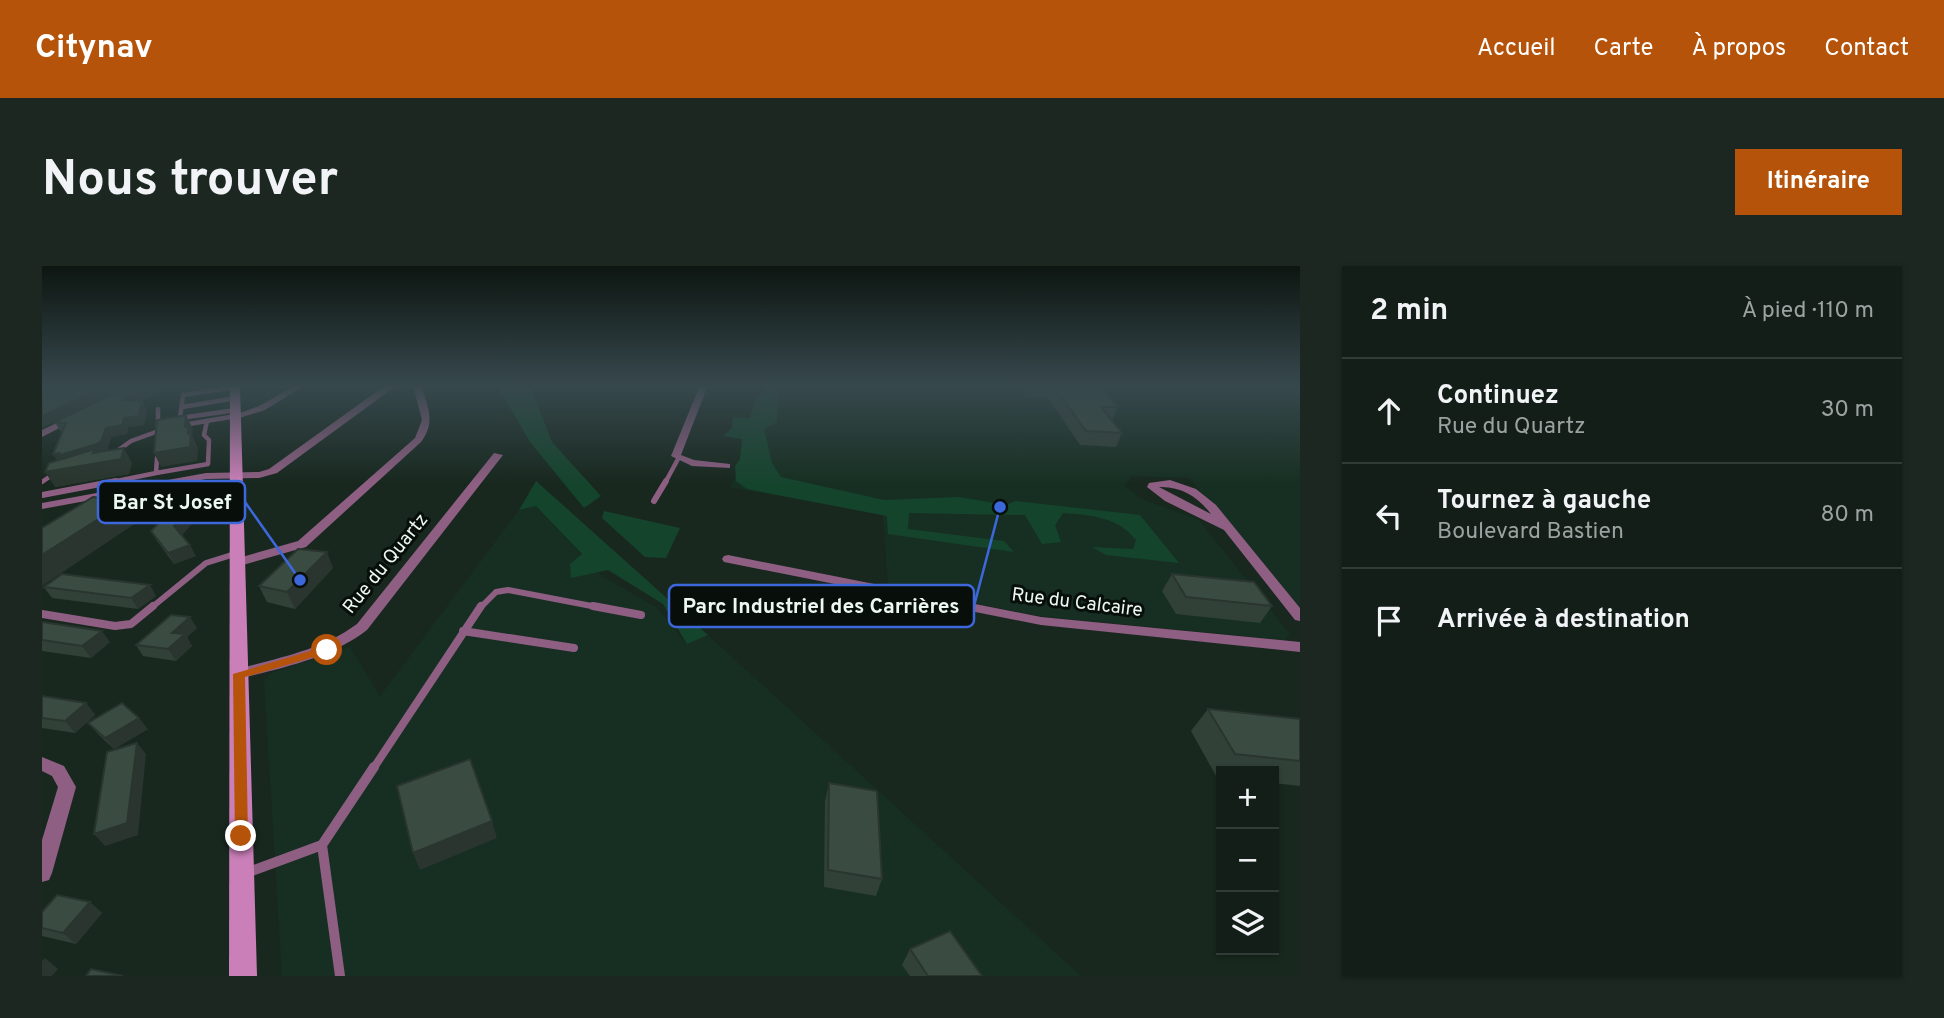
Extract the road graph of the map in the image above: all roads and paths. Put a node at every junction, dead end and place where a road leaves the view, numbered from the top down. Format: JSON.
{"nodes":[{"id":1,"x":73,"y":418,"type":"edge"},
{"id":2,"x":158,"y":418,"type":"edge"},
{"id":3,"x":211,"y":418,"type":"edge"},
{"id":4,"x":236,"y":418,"type":"edge"},
{"id":5,"x":347,"y":418,"type":"edge"},
{"id":6,"x":427,"y":418,"type":"edge"},
{"id":7,"x":690,"y":418,"type":"edge"},
{"id":8,"x":207,"y":421,"type":"junction"},
{"id":9,"x":177,"y":426,"type":"edge"},
{"id":10,"x":167,"y":428,"type":"edge"},
{"id":11,"x":158,"y":430,"type":"junction"},
{"id":12,"x":42,"y":434,"type":"edge"},
{"id":13,"x":498,"y":455,"type":"dead end"},
{"id":14,"x":104,"y":458,"type":"edge"},
{"id":15,"x":157,"y":458,"type":"edge"},
{"id":16,"x":678,"y":459,"type":"junction"},
{"id":17,"x":726,"y":466,"type":"dead end"},
{"id":18,"x":65,"y":468,"type":"edge"},
{"id":19,"x":156,"y":473,"type":"junction"},
{"id":20,"x":237,"y":476,"type":"junction"},
{"id":21,"x":42,"y":482,"type":"edge"},
{"id":22,"x":42,"y":495,"type":"edge"},
{"id":23,"x":654,"y":501,"type":"dead end"},
{"id":24,"x":42,"y":506,"type":"edge"},
{"id":25,"x":1227,"y":527,"type":"junction"},
{"id":26,"x":239,"y":558,"type":"junction"},
{"id":27,"x":727,"y":559,"type":"dead end"},
{"id":28,"x":42,"y":614,"type":"edge"},
{"id":29,"x":641,"y":615,"type":"dead end"},
{"id":30,"x":1300,"y":617,"type":"edge"},
{"id":31,"x":463,"y":631,"type":"junction"},
{"id":32,"x":1300,"y":647,"type":"edge"},
{"id":33,"x":574,"y":648,"type":"dead end"},
{"id":34,"x":239,"y":674,"type":"junction"},
{"id":35,"x":42,"y":764,"type":"edge"},
{"id":36,"x":322,"y":845,"type":"junction"},
{"id":37,"x":42,"y":873,"type":"edge"},
{"id":38,"x":242,"y":875,"type":"junction"},
{"id":39,"x":243,"y":976,"type":"edge"},
{"id":40,"x":340,"y":976,"type":"edge"}],
"edges":[{"from":1,"to":12,"type":"street"},
{"from":2,"to":11,"type":"lane"},
{"from":3,"to":8,"type":"lane"},
{"from":4,"to":20,"type":"main road"},
{"from":5,"to":20,"type":"street"},
{"from":6,"to":26,"type":"street"},
{"from":7,"to":16,"type":"street"},
{"from":8,"to":9,"type":"lane"},
{"from":8,"to":19,"type":"lane"},
{"from":10,"to":11,"type":"lane"},
{"from":11,"to":14,"type":"lane"},
{"from":13,"to":34,"type":"street","name":"Rue du Quartz"},
{"from":15,"to":19,"type":"lane"},
{"from":16,"to":17,"type":"street"},
{"from":16,"to":23,"type":"lane"},
{"from":18,"to":21,"type":"lane"},
{"from":19,"to":22,"type":"lane"},
{"from":20,"to":24,"type":"street"},
{"from":20,"to":26,"type":"main road"},
{"from":25,"to":25,"type":"street"},
{"from":25,"to":30,"type":"street"},
{"from":26,"to":28,"type":"lane"},
{"from":26,"to":34,"type":"main road"},
{"from":27,"to":32,"type":"street","name":"Rue du Calcaire"},
{"from":29,"to":31,"type":"lane"},
{"from":31,"to":33,"type":"lane"},
{"from":31,"to":36,"type":"lane"},
{"from":34,"to":38,"type":"main road"},
{"from":35,"to":37,"type":"street"},
{"from":36,"to":38,"type":"lane"},
{"from":36,"to":40,"type":"lane"},
{"from":38,"to":39,"type":"main road"}]}
